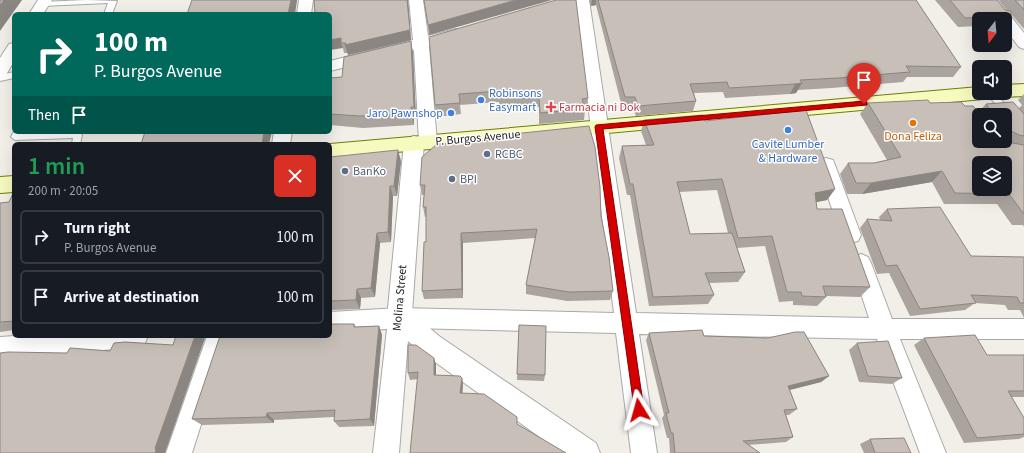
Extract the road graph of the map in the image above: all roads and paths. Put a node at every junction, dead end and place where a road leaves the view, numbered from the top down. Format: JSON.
{"nodes":[{"id":1,"x":306,"y":0,"type":"edge"},
{"id":2,"x":416,"y":0,"type":"edge"},
{"id":3,"x":582,"y":0,"type":"edge"},
{"id":4,"x":992,"y":0,"type":"edge"},
{"id":5,"x":41,"y":6,"type":"edge"},
{"id":6,"x":109,"y":12,"type":"edge"},
{"id":7,"x":304,"y":12,"type":"edge"},
{"id":8,"x":467,"y":31,"type":"edge"},
{"id":9,"x":422,"y":44,"type":"junction"},
{"id":10,"x":1024,"y":44,"type":"edge"},
{"id":11,"x":12,"y":53,"type":"edge"},
{"id":12,"x":332,"y":66,"type":"edge"},
{"id":13,"x":0,"y":71,"type":"edge"},
{"id":14,"x":12,"y":75,"type":"edge"},
{"id":15,"x":0,"y":78,"type":"edge"},
{"id":16,"x":1024,"y":90,"type":"edge"},
{"id":17,"x":1012,"y":91,"type":"edge"},
{"id":18,"x":972,"y":97,"type":"edge"},
{"id":19,"x":996,"y":100,"type":"edge"},
{"id":20,"x":599,"y":127,"type":"junction"},
{"id":21,"x":1024,"y":131,"type":"edge"},
{"id":22,"x":17,"y":134,"type":"edge"},
{"id":23,"x":78,"y":137,"type":"edge"},
{"id":24,"x":421,"y":143,"type":"junction"},
{"id":25,"x":819,"y":145,"type":"edge"},
{"id":26,"x":332,"y":151,"type":"edge"},
{"id":27,"x":12,"y":184,"type":"edge"},
{"id":28,"x":0,"y":186,"type":"edge"},
{"id":29,"x":399,"y":318,"type":"junction"},
{"id":30,"x":332,"y":322,"type":"edge"},
{"id":31,"x":627,"y":323,"type":"junction"},
{"id":32,"x":884,"y":329,"type":"junction"},
{"id":33,"x":1024,"y":329,"type":"edge"},
{"id":34,"x":114,"y":338,"type":"edge"},
{"id":35,"x":217,"y":338,"type":"edge"},
{"id":36,"x":0,"y":348,"type":"edge"},
{"id":37,"x":179,"y":453,"type":"edge"},
{"id":38,"x":386,"y":453,"type":"edge"},
{"id":39,"x":586,"y":453,"type":"edge"},
{"id":40,"x":644,"y":453,"type":"edge"},
{"id":41,"x":933,"y":453,"type":"edge"}],
"edges":[{"from":1,"to":7,"type":"street"},
{"from":2,"to":9,"type":"street"},
{"from":3,"to":20,"type":"street"},
{"from":4,"to":10,"type":"street"},
{"from":5,"to":6,"type":"lane"},
{"from":8,"to":9,"type":"street"},
{"from":9,"to":12,"type":"street"},
{"from":9,"to":24,"type":"street"},
{"from":11,"to":13,"type":"street"},
{"from":14,"to":15,"type":"lane"},
{"from":16,"to":17,"type":"main road"},
{"from":18,"to":20,"type":"main road","name":"P. Burgos Avenue"},
{"from":19,"to":21,"type":"lane"},
{"from":20,"to":24,"type":"main road","name":"P. Burgos Avenue"},
{"from":20,"to":31,"type":"street"},
{"from":22,"to":23,"type":"lane"},
{"from":24,"to":26,"type":"main road","name":"P. Burgos Avenue"},
{"from":24,"to":29,"type":"street","name":"Molina Street"},
{"from":25,"to":32,"type":"street"},
{"from":27,"to":28,"type":"main road"},
{"from":29,"to":30,"type":"street"},
{"from":29,"to":31,"type":"street"},
{"from":29,"to":38,"type":"street","name":"Molina Street"},
{"from":29,"to":39,"type":"street"},
{"from":31,"to":32,"type":"street"},
{"from":31,"to":40,"type":"street"},
{"from":32,"to":33,"type":"street"},
{"from":32,"to":41,"type":"street"},
{"from":34,"to":36,"type":"street"},
{"from":35,"to":37,"type":"street"}]}
